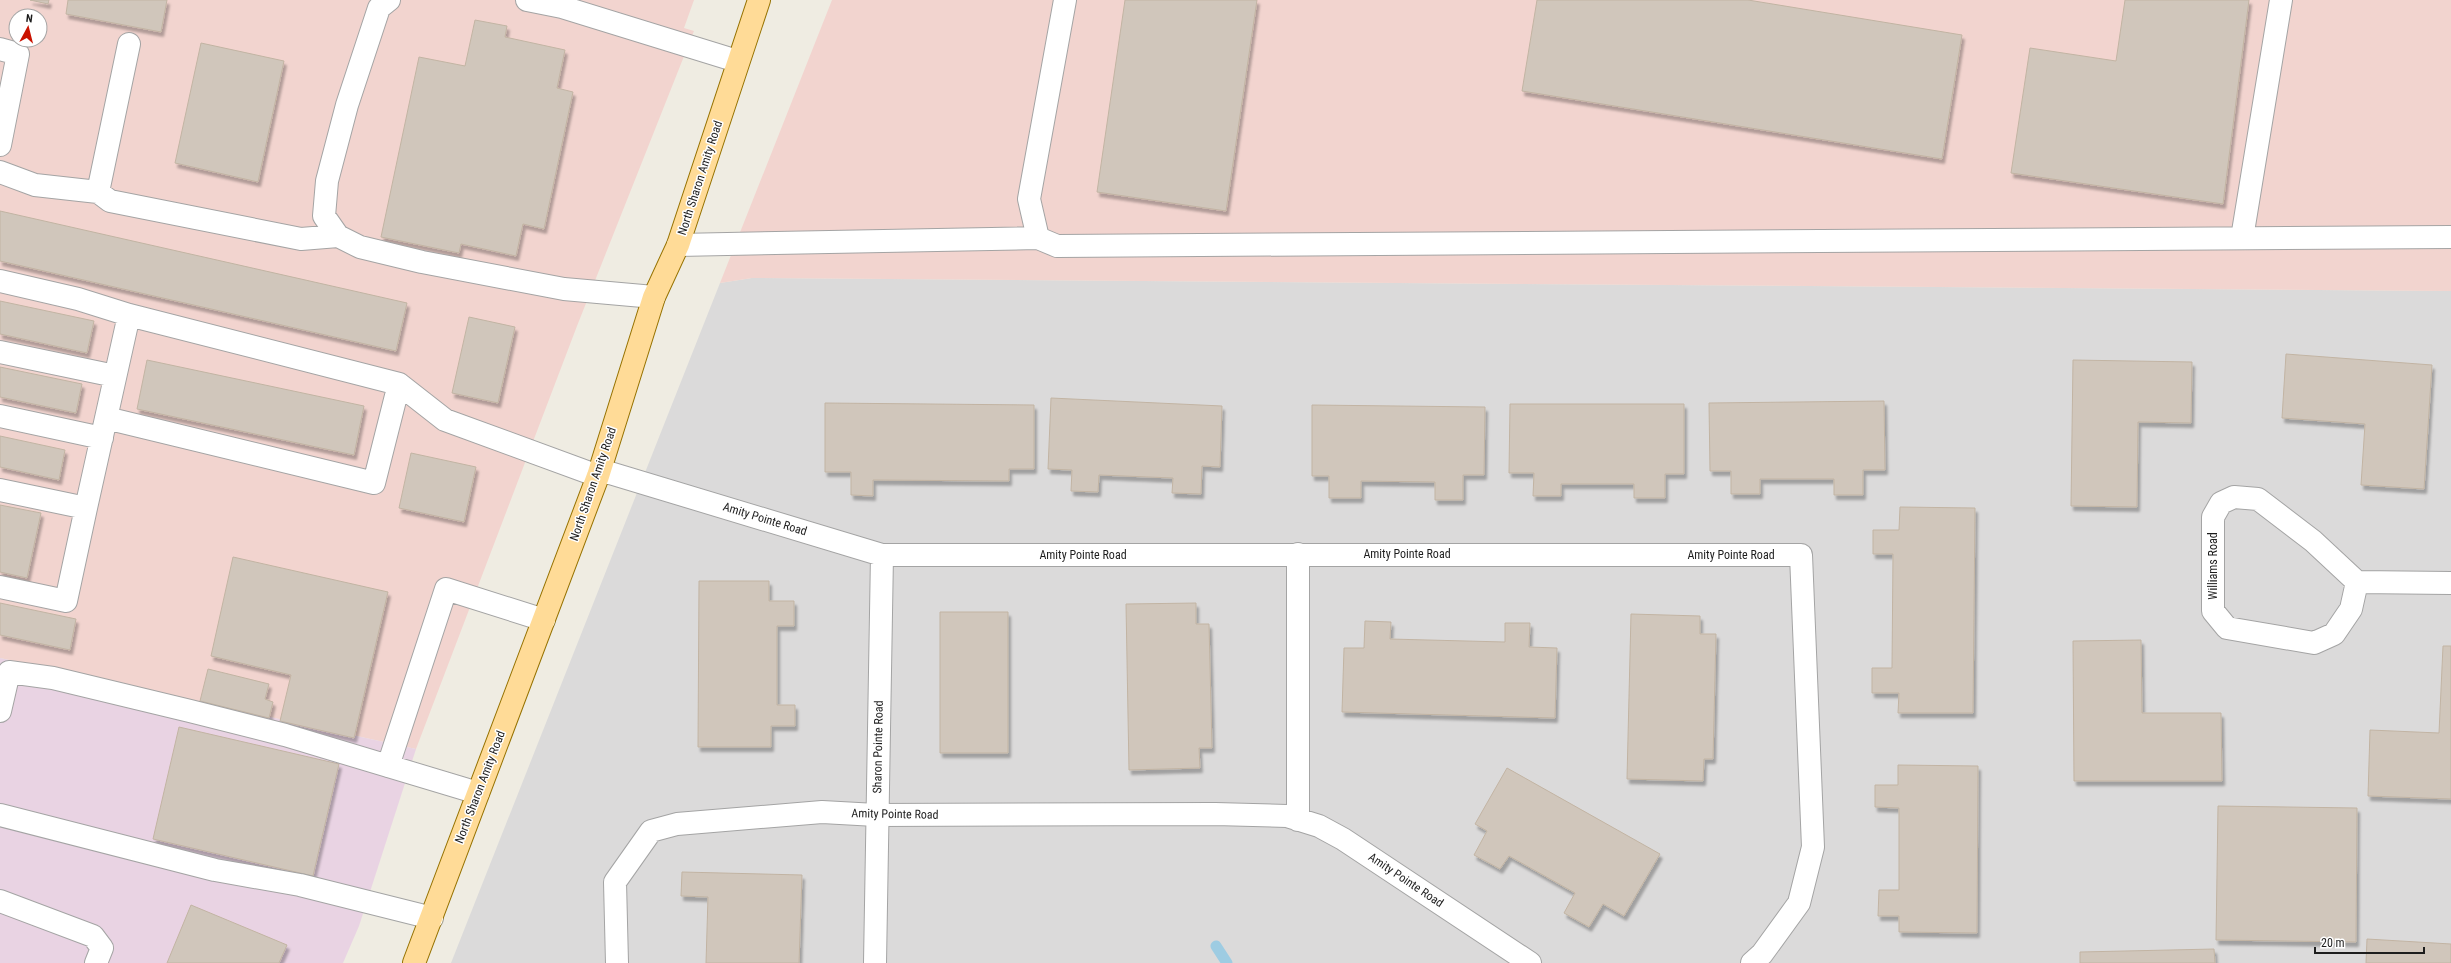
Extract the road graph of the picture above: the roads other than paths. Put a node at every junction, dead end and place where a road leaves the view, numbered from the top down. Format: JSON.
{"nodes":[{"id":1,"x":389,"y":0,"type":"edge"},
{"id":2,"x":527,"y":0,"type":"edge"},
{"id":3,"x":759,"y":0,"type":"edge"},
{"id":4,"x":1065,"y":0,"type":"edge"},
{"id":5,"x":2281,"y":0,"type":"edge"},
{"id":6,"x":129,"y":44,"type":"dead end"},
{"id":7,"x":0,"y":49,"type":"edge"},
{"id":8,"x":737,"y":61,"type":"junction"},
{"id":9,"x":0,"y":145,"type":"edge"},
{"id":10,"x":0,"y":172,"type":"edge"},
{"id":11,"x":98,"y":192,"type":"junction"},
{"id":12,"x":338,"y":236,"type":"junction"},
{"id":13,"x":2451,"y":237,"type":"edge"},
{"id":14,"x":1038,"y":238,"type":"junction"},
{"id":15,"x":2242,"y":238,"type":"junction"},
{"id":16,"x":678,"y":245,"type":"junction"},
{"id":17,"x":0,"y":281,"type":"edge"},
{"id":18,"x":654,"y":297,"type":"junction"},
{"id":19,"x":129,"y":315,"type":"junction"},
{"id":20,"x":0,"y":352,"type":"edge"},
{"id":21,"x":115,"y":376,"type":"junction"},
{"id":22,"x":399,"y":384,"type":"junction"},
{"id":23,"x":0,"y":416,"type":"edge"},
{"id":24,"x":104,"y":428,"type":"junction"},
{"id":25,"x":599,"y":473,"type":"junction"},
{"id":26,"x":0,"y":490,"type":"edge"},
{"id":27,"x":86,"y":508,"type":"junction"},
{"id":28,"x":1298,"y":554,"type":"junction"},
{"id":29,"x":882,"y":556,"type":"junction"},
{"id":30,"x":2357,"y":582,"type":"junction"},
{"id":31,"x":2451,"y":583,"type":"edge"},
{"id":32,"x":0,"y":587,"type":"edge"},
{"id":33,"x":544,"y":620,"type":"junction"},
{"id":34,"x":0,"y":711,"type":"edge"},
{"id":35,"x":388,"y":766,"type":"junction"},
{"id":36,"x":478,"y":793,"type":"junction"},
{"id":37,"x":0,"y":815,"type":"edge"},
{"id":38,"x":876,"y":816,"type":"junction"},
{"id":39,"x":1298,"y":820,"type":"junction"},
{"id":40,"x":0,"y":901,"type":"edge"},
{"id":41,"x":432,"y":918,"type":"junction"},
{"id":42,"x":96,"y":963,"type":"edge"},
{"id":43,"x":414,"y":963,"type":"edge"},
{"id":44,"x":617,"y":963,"type":"edge"},
{"id":45,"x":875,"y":963,"type":"edge"},
{"id":46,"x":1530,"y":963,"type":"edge"},
{"id":47,"x":1752,"y":963,"type":"edge"}],
"edges":[{"from":1,"to":12,"type":"street"},
{"from":2,"to":8,"type":"street"},
{"from":3,"to":8,"type":"main road","name":"North Sharon Amity Road"},
{"from":4,"to":14,"type":"street"},
{"from":5,"to":15,"type":"street"},
{"from":6,"to":11,"type":"street"},
{"from":7,"to":9,"type":"street"},
{"from":8,"to":16,"type":"main road","name":"North Sharon Amity Road"},
{"from":10,"to":11,"type":"street"},
{"from":11,"to":12,"type":"street"},
{"from":12,"to":18,"type":"street"},
{"from":13,"to":15,"type":"street"},
{"from":14,"to":15,"type":"street"},
{"from":14,"to":16,"type":"street"},
{"from":16,"to":18,"type":"main road","name":"North Sharon Amity Road"},
{"from":17,"to":19,"type":"street"},
{"from":18,"to":25,"type":"main road","name":"North Sharon Amity Road"},
{"from":19,"to":21,"type":"street"},
{"from":19,"to":22,"type":"street"},
{"from":20,"to":21,"type":"street"},
{"from":21,"to":24,"type":"street"},
{"from":22,"to":24,"type":"street"},
{"from":22,"to":25,"type":"street","name":"Amity Pointe Road"},
{"from":23,"to":24,"type":"street"},
{"from":24,"to":27,"type":"street"},
{"from":25,"to":29,"type":"street","name":"Amity Pointe Road"},
{"from":25,"to":33,"type":"main road","name":"North Sharon Amity Road"},
{"from":26,"to":27,"type":"street"},
{"from":27,"to":32,"type":"street"},
{"from":28,"to":29,"type":"street","name":"Amity Pointe Road"},
{"from":28,"to":39,"type":"street"},
{"from":28,"to":47,"type":"street","name":"Amity Pointe Road"},
{"from":29,"to":38,"type":"street","name":"Sharon Pointe Road"},
{"from":30,"to":30,"type":"street","name":"Williams Road"},
{"from":30,"to":31,"type":"street"},
{"from":33,"to":35,"type":"street"},
{"from":33,"to":36,"type":"main road","name":"North Sharon Amity Road"},
{"from":34,"to":35,"type":"street"},
{"from":35,"to":36,"type":"street"},
{"from":36,"to":41,"type":"main road","name":"North Sharon Amity Road"},
{"from":37,"to":41,"type":"street"},
{"from":38,"to":39,"type":"street","name":"Amity Pointe Road"},
{"from":38,"to":44,"type":"street","name":"Amity Pointe Road"},
{"from":38,"to":45,"type":"street","name":"Sharon Pointe Road"},
{"from":39,"to":46,"type":"street","name":"Amity Pointe Road"},
{"from":40,"to":42,"type":"street"},
{"from":41,"to":43,"type":"main road","name":"North Sharon Amity Road"}]}
